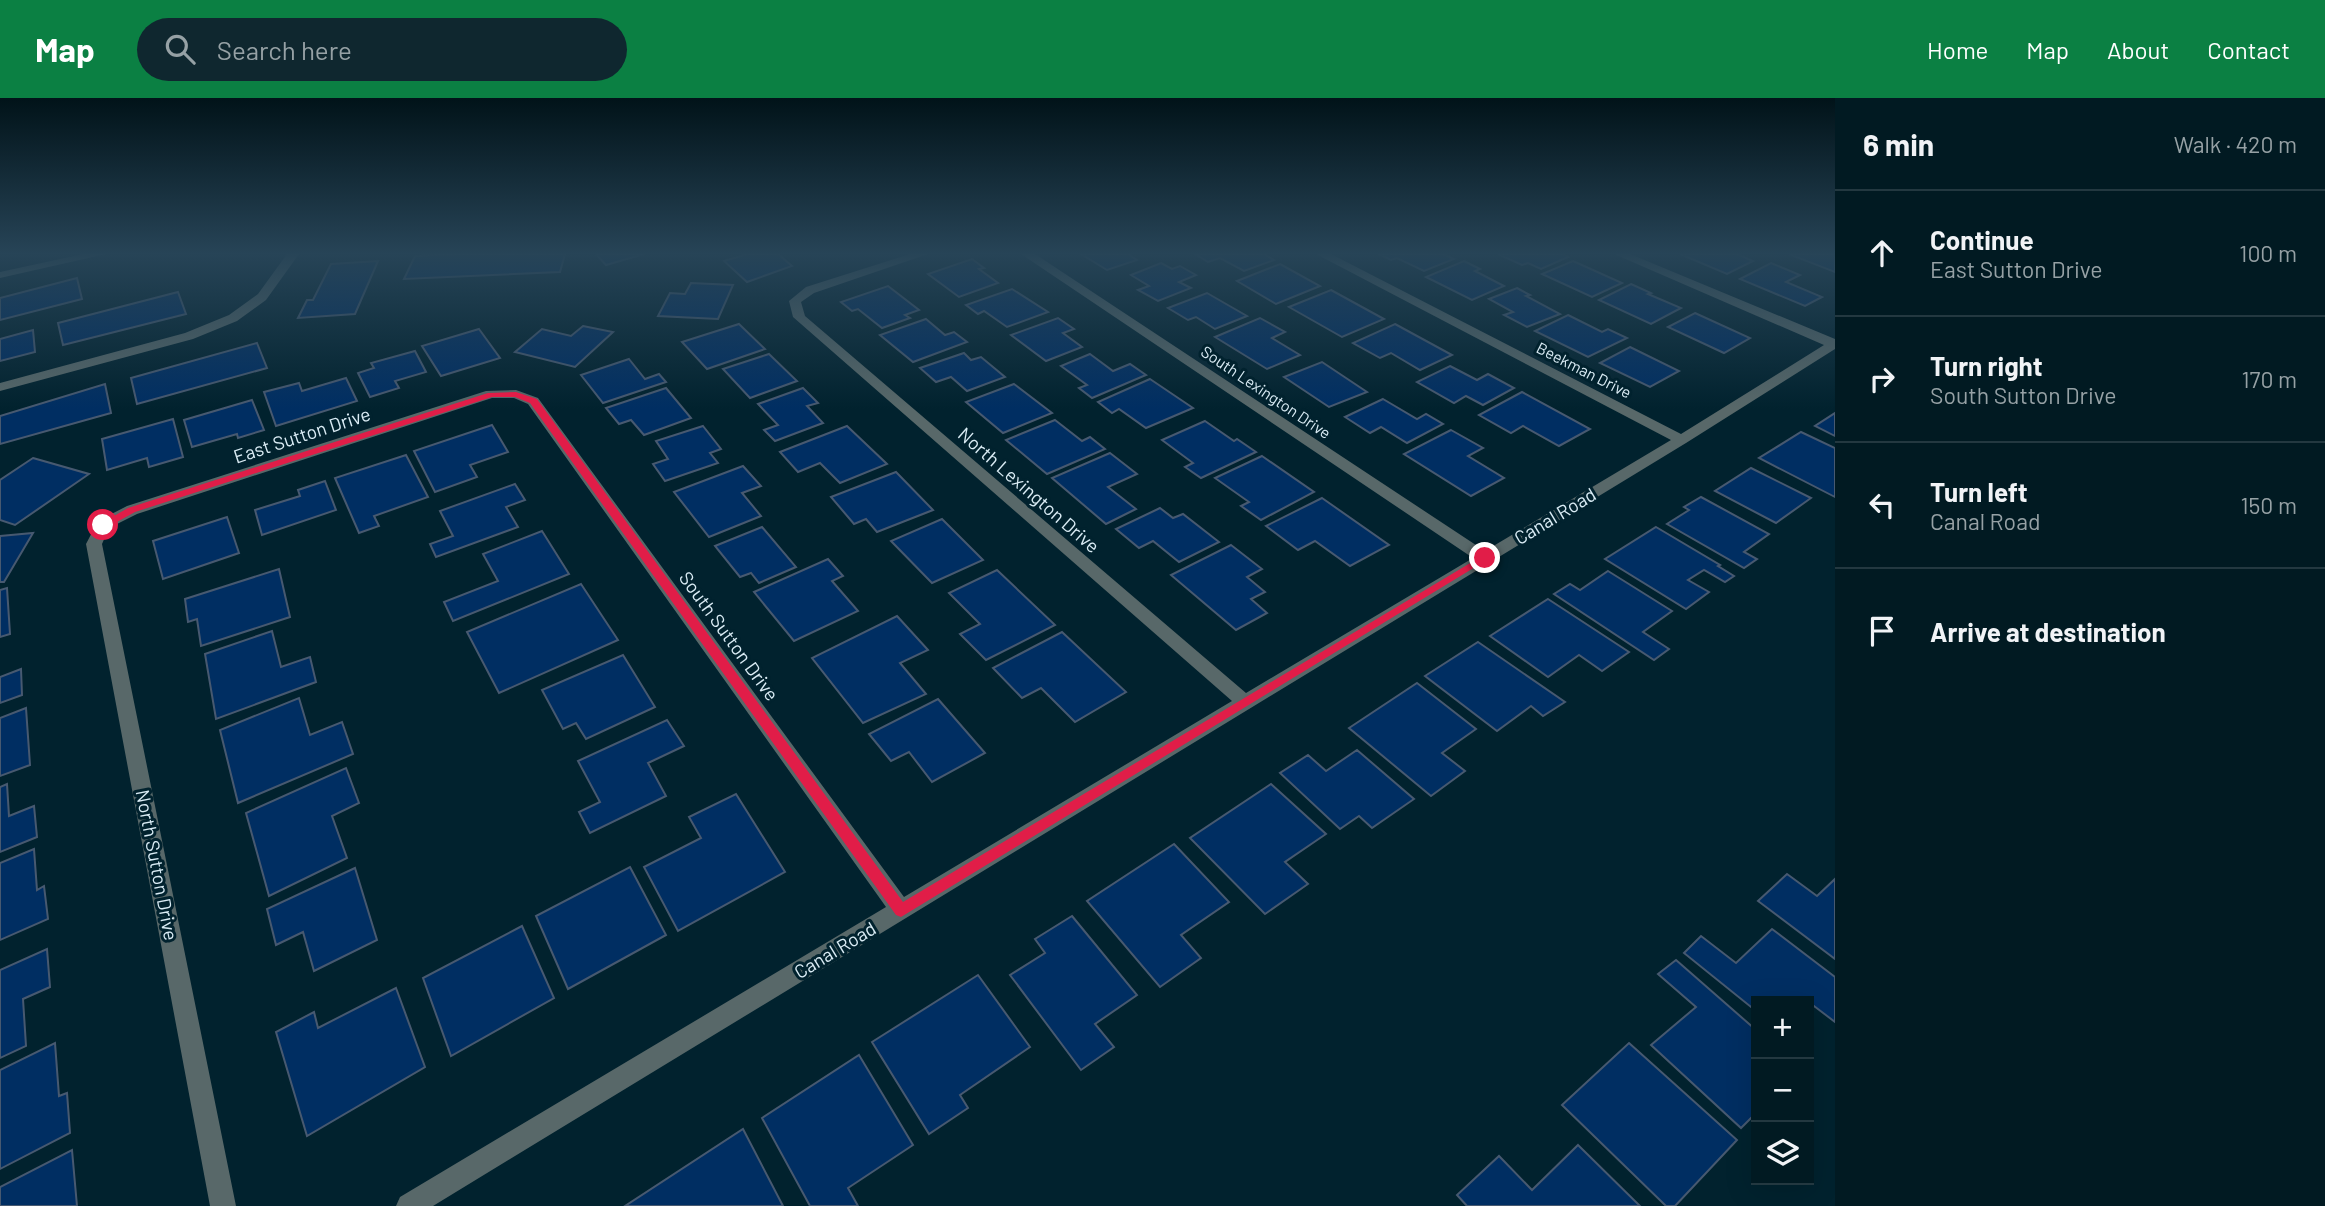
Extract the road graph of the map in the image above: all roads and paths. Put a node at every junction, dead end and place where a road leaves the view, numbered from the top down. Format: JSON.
{"nodes":[{"id":1,"x":250,"y":306,"type":"edge"},
{"id":2,"x":796,"y":306,"type":"edge"},
{"id":3,"x":1105,"y":306,"type":"edge"},
{"id":4,"x":1422,"y":306,"type":"edge"},
{"id":5,"x":1743,"y":306,"type":"edge"},
{"id":6,"x":1834,"y":344,"type":"edge"},
{"id":7,"x":0,"y":387,"type":"edge"},
{"id":8,"x":516,"y":394,"type":"joint"},
{"id":9,"x":1681,"y":440,"type":"junction"},
{"id":10,"x":103,"y":525,"type":"joint"},
{"id":11,"x":1485,"y":558,"type":"junction"},
{"id":12,"x":1246,"y":703,"type":"junction"},
{"id":13,"x":901,"y":911,"type":"junction"},
{"id":14,"x":223,"y":1206,"type":"edge"},
{"id":15,"x":409,"y":1206,"type":"edge"}],
"edges":[{"from":1,"to":7,"type":"street"},
{"from":2,"to":12,"type":"street","name":"North Lexington Drive"},
{"from":3,"to":11,"type":"street","name":"South Lexington Drive"},
{"from":4,"to":9,"type":"street","name":"Beekman Drive"},
{"from":5,"to":6,"type":"street"},
{"from":6,"to":9,"type":"street","name":"Canal Road"},
{"from":8,"to":10,"type":"street","name":"East Sutton Drive"},
{"from":8,"to":13,"type":"street","name":"South Sutton Drive"},
{"from":9,"to":11,"type":"street","name":"Canal Road"},
{"from":10,"to":14,"type":"street","name":"North Sutton Drive"},
{"from":11,"to":12,"type":"street","name":"Canal Road"},
{"from":12,"to":13,"type":"street","name":"Canal Road"},
{"from":13,"to":15,"type":"street","name":"Canal Road"}]}
